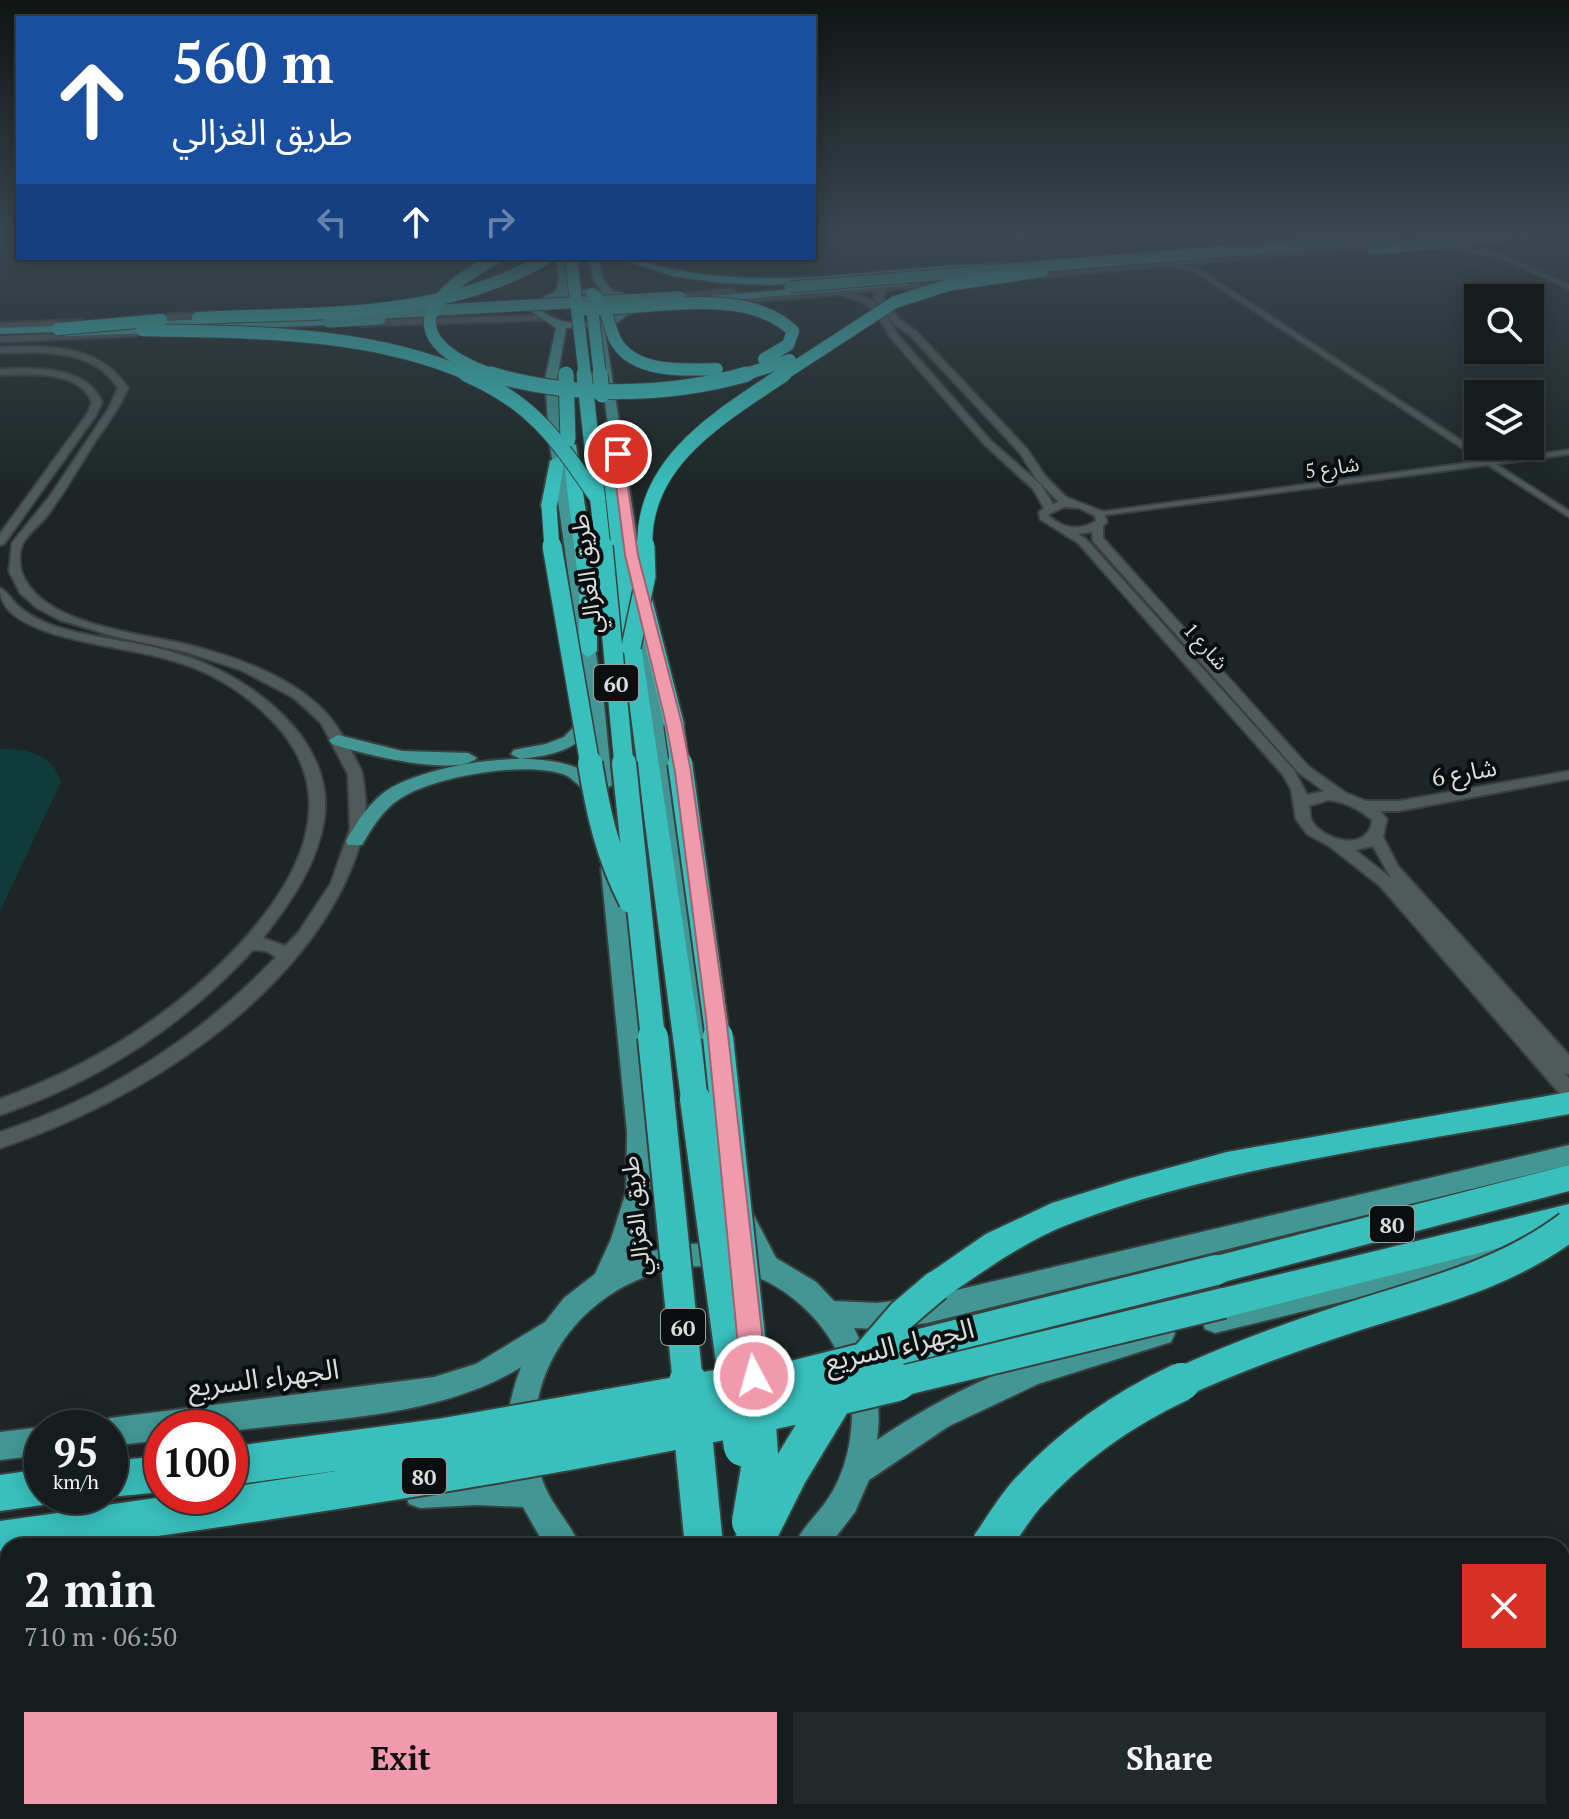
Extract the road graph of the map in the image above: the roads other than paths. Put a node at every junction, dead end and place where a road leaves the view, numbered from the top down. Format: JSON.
{"nodes":[{"id":1,"x":140,"y":323,"type":"edge"},
{"id":2,"x":162,"y":323,"type":"edge"},
{"id":3,"x":180,"y":323,"type":"edge"},
{"id":4,"x":239,"y":323,"type":"edge"},
{"id":5,"x":394,"y":323,"type":"edge"},
{"id":6,"x":430,"y":323,"type":"edge"},
{"id":7,"x":553,"y":323,"type":"edge"},
{"id":8,"x":567,"y":323,"type":"edge"},
{"id":9,"x":580,"y":323,"type":"edge"},
{"id":10,"x":581,"y":323,"type":"edge"},
{"id":11,"x":609,"y":323,"type":"edge"},
{"id":12,"x":610,"y":323,"type":"edge"},
{"id":13,"x":786,"y":323,"type":"edge"},
{"id":14,"x":859,"y":323,"type":"edge"},
{"id":15,"x":888,"y":323,"type":"edge"},
{"id":16,"x":898,"y":323,"type":"edge"},
{"id":17,"x":1276,"y":323,"type":"edge"},
{"id":18,"x":854,"y":326,"type":"junction"},
{"id":19,"x":58,"y":329,"type":"junction"},
{"id":20,"x":142,"y":330,"type":"junction"},
{"id":21,"x":0,"y":333,"type":"edge"},
{"id":22,"x":913,"y":333,"type":"junction"},
{"id":23,"x":893,"y":335,"type":"junction"},
{"id":24,"x":0,"y":350,"type":"edge"},
{"id":25,"x":32,"y":350,"type":"junction"},
{"id":26,"x":2,"y":369,"type":"edge"},
{"id":27,"x":1024,"y":451,"type":"junction"},
{"id":28,"x":1569,"y":452,"type":"edge"},
{"id":29,"x":997,"y":454,"type":"junction"},
{"id":30,"x":557,"y":461,"type":"junction"},
{"id":31,"x":1488,"y":462,"type":"junction"},
{"id":32,"x":599,"y":501,"type":"junction"},
{"id":33,"x":1071,"y":503,"type":"junction"},
{"id":34,"x":1049,"y":507,"type":"junction"},
{"id":35,"x":1569,"y":515,"type":"edge"},
{"id":36,"x":1099,"y":520,"type":"junction"},
{"id":37,"x":1061,"y":529,"type":"junction"},
{"id":38,"x":0,"y":542,"type":"edge"},
{"id":39,"x":632,"y":555,"type":"junction"},
{"id":40,"x":0,"y":592,"type":"edge"},
{"id":41,"x":631,"y":647,"type":"junction"},
{"id":42,"x":588,"y":651,"type":"junction"},
{"id":43,"x":246,"y":669,"type":"junction"},
{"id":44,"x":222,"y":678,"type":"junction"},
{"id":45,"x":303,"y":696,"type":"junction"},
{"id":46,"x":596,"y":703,"type":"junction"},
{"id":47,"x":271,"y":710,"type":"junction"},
{"id":48,"x":338,"y":740,"type":"junction"},
{"id":49,"x":1569,"y":775,"type":"edge"},
{"id":50,"x":1569,"y":783,"type":"edge"},
{"id":51,"x":1340,"y":796,"type":"junction"},
{"id":52,"x":605,"y":804,"type":"junction"},
{"id":53,"x":1302,"y":805,"type":"junction"},
{"id":54,"x":1365,"y":806,"type":"junction"},
{"id":55,"x":1380,"y":819,"type":"junction"},
{"id":56,"x":1377,"y":839,"type":"junction"},
{"id":57,"x":355,"y":841,"type":"junction"},
{"id":58,"x":1334,"y":842,"type":"junction"},
{"id":59,"x":638,"y":913,"type":"junction"},
{"id":60,"x":251,"y":944,"type":"junction"},
{"id":61,"x":286,"y":957,"type":"junction"},
{"id":62,"x":1569,"y":1067,"type":"edge"},
{"id":63,"x":1569,"y":1091,"type":"edge"},
{"id":64,"x":1569,"y":1103,"type":"edge"},
{"id":65,"x":0,"y":1107,"type":"edge"},
{"id":66,"x":0,"y":1140,"type":"edge"},
{"id":67,"x":1569,"y":1155,"type":"edge"},
{"id":68,"x":1569,"y":1178,"type":"edge"},
{"id":69,"x":1569,"y":1217,"type":"edge"},
{"id":70,"x":1569,"y":1226,"type":"edge"},
{"id":71,"x":1569,"y":1233,"type":"edge"},
{"id":72,"x":766,"y":1264,"type":"junction"},
{"id":73,"x":605,"y":1281,"type":"junction"},
{"id":74,"x":831,"y":1314,"type":"junction"},
{"id":75,"x":554,"y":1331,"type":"junction"},
{"id":76,"x":128,"y":1430,"type":"edge"},
{"id":77,"x":24,"y":1443,"type":"edge"},
{"id":78,"x":0,"y":1446,"type":"edge"},
{"id":79,"x":248,"y":1463,"type":"edge"},
{"id":80,"x":858,"y":1470,"type":"junction"},
{"id":81,"x":531,"y":1493,"type":"junction"},
{"id":82,"x":7,"y":1538,"type":"edge"},
{"id":83,"x":111,"y":1538,"type":"edge"},
{"id":84,"x":559,"y":1538,"type":"edge"},
{"id":85,"x":703,"y":1538,"type":"edge"},
{"id":86,"x":752,"y":1538,"type":"edge"},
{"id":87,"x":816,"y":1538,"type":"edge"},
{"id":88,"x":996,"y":1538,"type":"edge"}],
"edges":[{"from":1,"to":19,"type":"highway","bridge":true},
{"from":2,"to":21,"type":"main road"},
{"from":3,"to":19,"type":"highway","bridge":true},
{"from":4,"to":20,"type":"highway","bridge":true},
{"from":5,"to":21,"type":"main road"},
{"from":6,"to":18,"type":"highway","bridge":true},
{"from":7,"to":30,"type":"main road","name":"طريق الغزالي"},
{"from":8,"to":42,"type":"highway","bridge":true},
{"from":9,"to":32,"type":"highway","name":"طريق الغزالي","number":"60","bridge":true},
{"from":10,"to":41,"type":"highway","name":"طريق الغزالي","number":"60","bridge":true},
{"from":11,"to":13,"type":"highway","bridge":true},
{"from":12,"to":39,"type":"main road","name":"طريق الغزالي"},
{"from":14,"to":18,"type":"highway","bridge":true},
{"from":15,"to":23,"type":"street"},
{"from":16,"to":22,"type":"street"},
{"from":17,"to":31,"type":"street"},
{"from":18,"to":41,"type":"highway","bridge":true},
{"from":19,"to":21,"type":"highway"},
{"from":20,"to":21,"type":"highway","bridge":true},
{"from":20,"to":32,"type":"highway","bridge":true},
{"from":22,"to":23,"type":"street"},
{"from":22,"to":27,"type":"street"},
{"from":23,"to":29,"type":"street"},
{"from":24,"to":25,"type":"street"},
{"from":25,"to":26,"type":"street"},
{"from":25,"to":43,"type":"street"},
{"from":26,"to":38,"type":"street"},
{"from":27,"to":29,"type":"street"},
{"from":27,"to":33,"type":"street"},
{"from":28,"to":31,"type":"street","name":"شارع 5"},
{"from":29,"to":34,"type":"street"},
{"from":30,"to":42,"type":"main road","name":"طريق الغزالي"},
{"from":30,"to":59,"type":"highway","bridge":true},
{"from":31,"to":35,"type":"street"},
{"from":31,"to":36,"type":"street","name":"شارع 5"},
{"from":32,"to":59,"type":"highway","name":"طريق الغزالي","number":"60","bridge":true},
{"from":33,"to":34,"type":"street"},
{"from":33,"to":36,"type":"street"},
{"from":34,"to":37,"type":"street"},
{"from":36,"to":37,"type":"street"},
{"from":36,"to":51,"type":"street","name":"شارع 1"},
{"from":37,"to":53,"type":"street","name":"شارع 1"},
{"from":39,"to":72,"type":"main road","name":"طريق الغزالي"},
{"from":39,"to":86,"type":"highway","bridge":true},
{"from":40,"to":44,"type":"street"},
{"from":41,"to":86,"type":"highway","name":"طريق الغزالي","number":"60","bridge":true},
{"from":42,"to":46,"type":"main road","name":"طريق الغزالي"},
{"from":43,"to":44,"type":"street"},
{"from":43,"to":45,"type":"street"},
{"from":44,"to":47,"type":"street"},
{"from":45,"to":47,"type":"street"},
{"from":45,"to":48,"type":"street"},
{"from":46,"to":48,"type":"main road"},
{"from":46,"to":52,"type":"main road","name":"طريق الغزالي"},
{"from":47,"to":60,"type":"street"},
{"from":48,"to":57,"type":"street"},
{"from":49,"to":54,"type":"street","name":"شارع 6"},
{"from":50,"to":55,"type":"street","name":"شارع 6"},
{"from":51,"to":53,"type":"street"},
{"from":51,"to":54,"type":"street","name":"شارع 1"},
{"from":52,"to":57,"type":"main road"},
{"from":52,"to":73,"type":"main road","name":"طريق الغزالي"},
{"from":53,"to":58,"type":"street","name":"شارع 1"},
{"from":54,"to":55,"type":"street"},
{"from":55,"to":56,"type":"street"},
{"from":56,"to":58,"type":"street"},
{"from":56,"to":62,"type":"street"},
{"from":57,"to":61,"type":"street"},
{"from":58,"to":63,"type":"street"},
{"from":59,"to":85,"type":"highway","name":"طريق الغزالي","number":"60","bridge":true},
{"from":60,"to":61,"type":"street"},
{"from":60,"to":65,"type":"street"},
{"from":61,"to":66,"type":"street"},
{"from":64,"to":86,"type":"highway","bridge":true},
{"from":67,"to":74,"type":"main road","name":"الجهراء السريع"},
{"from":68,"to":79,"type":"highway","name":"الجهراء السريع","number":"80","bridge":true},
{"from":69,"to":82,"type":"highway","name":"الجهراء السريع","number":"80","bridge":true},
{"from":70,"to":88,"type":"highway","bridge":true},
{"from":71,"to":80,"type":"main road"},
{"from":72,"to":73,"type":"main road"},
{"from":72,"to":74,"type":"main road"},
{"from":73,"to":75,"type":"main road"},
{"from":74,"to":80,"type":"main road"},
{"from":75,"to":76,"type":"main road","name":"الجهراء السريع"},
{"from":75,"to":81,"type":"main road"},
{"from":77,"to":78,"type":"main road"},
{"from":80,"to":87,"type":"main road"},
{"from":81,"to":83,"type":"main road"},
{"from":81,"to":84,"type":"main road"}]}
